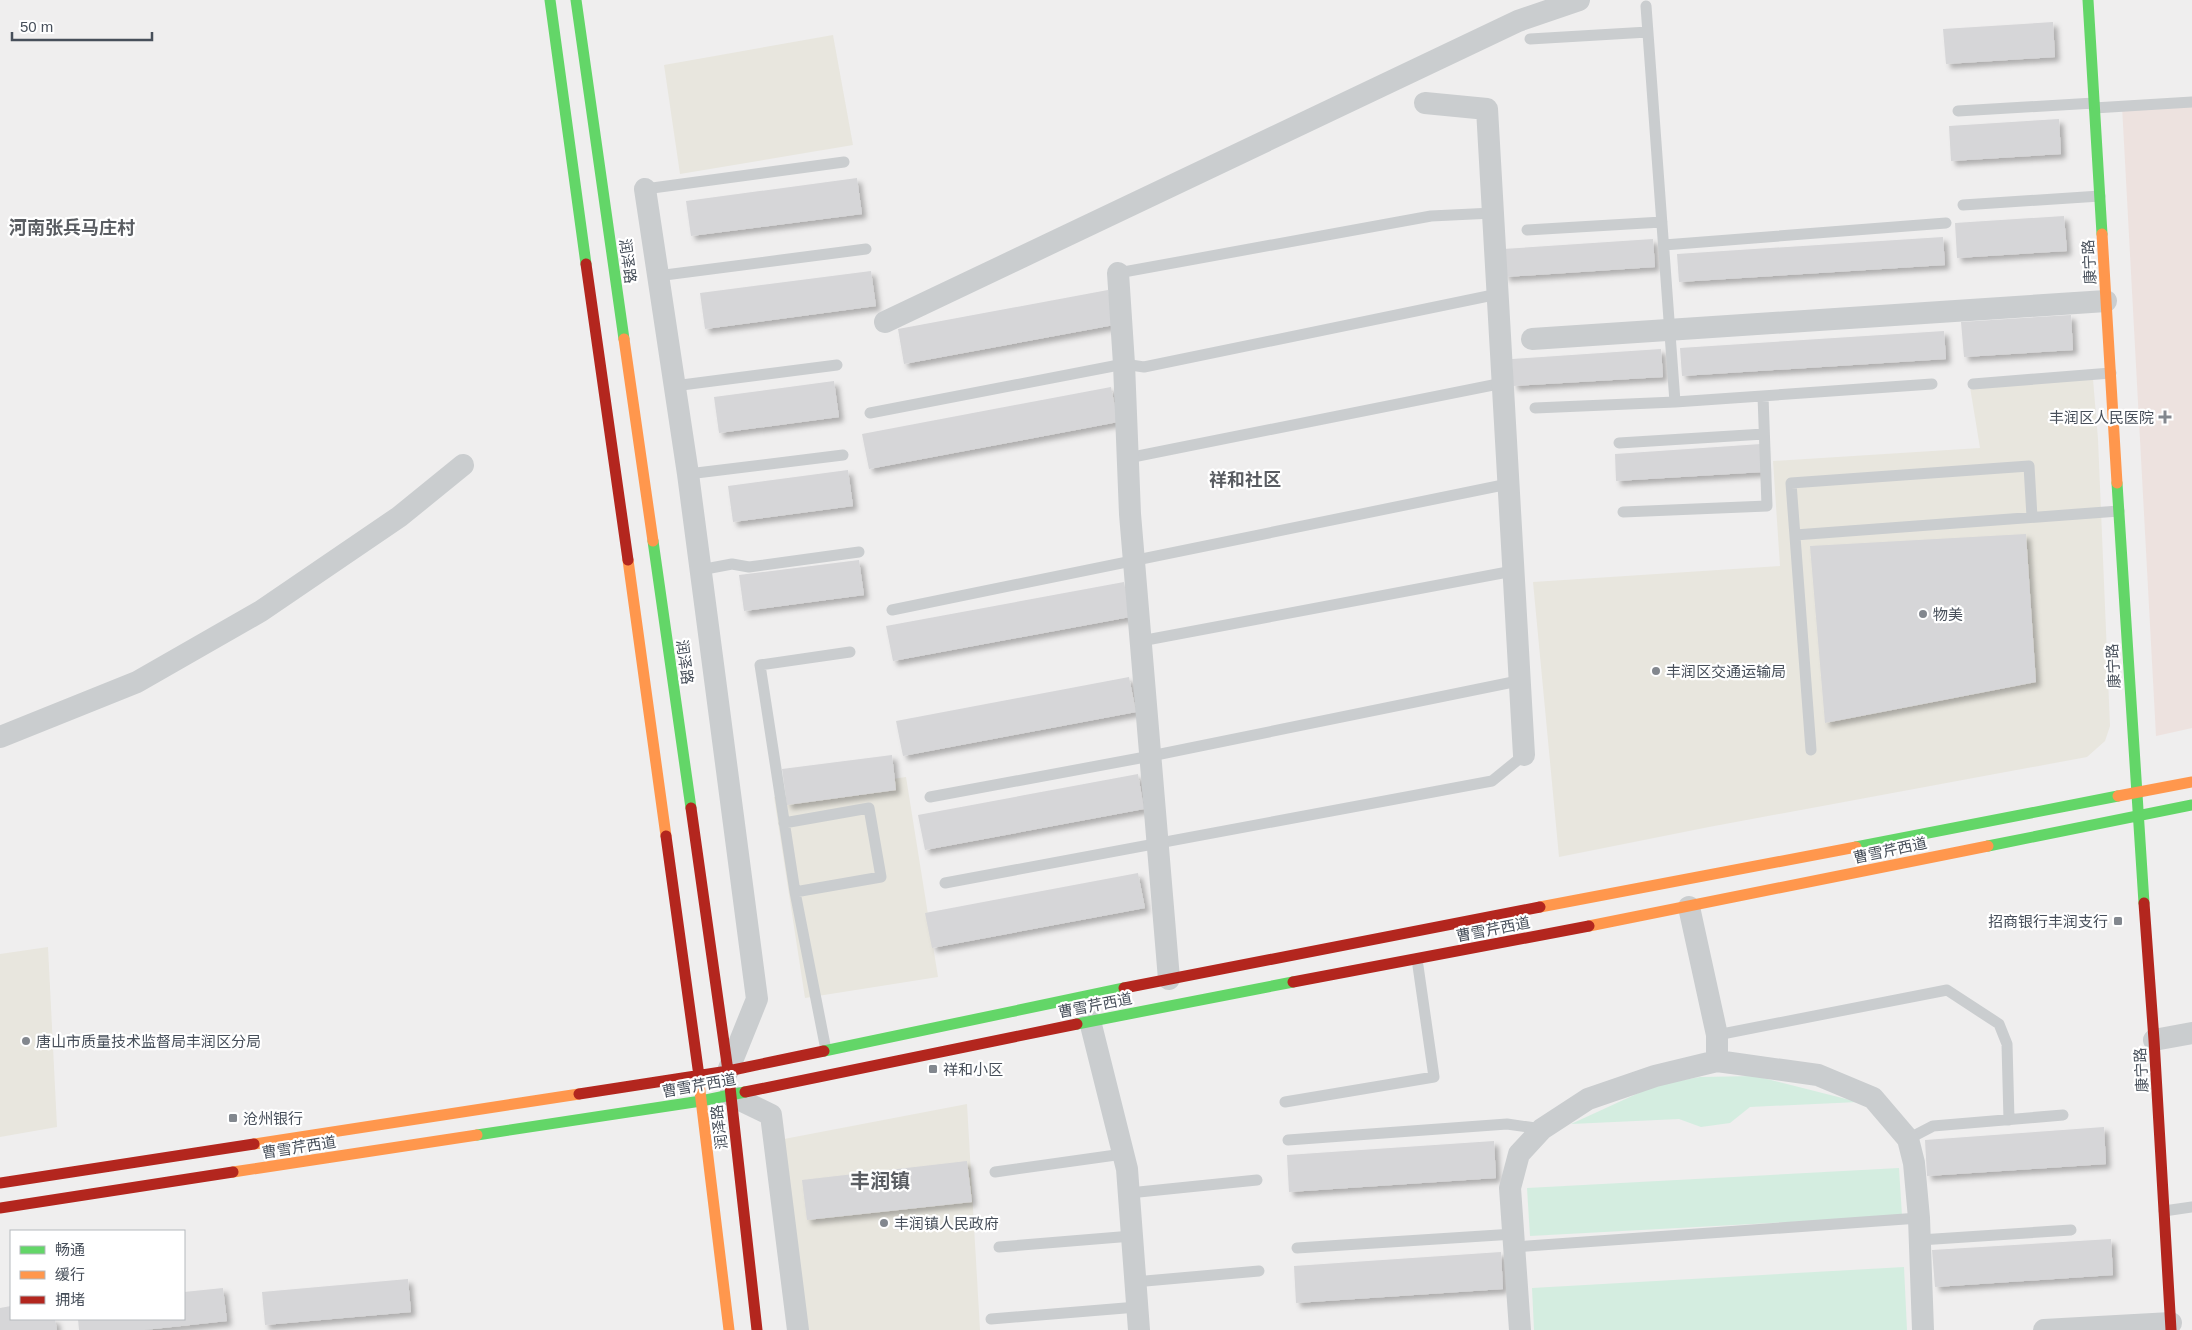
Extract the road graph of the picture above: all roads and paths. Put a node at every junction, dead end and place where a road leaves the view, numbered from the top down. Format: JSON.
{"nodes":[{"id":1,"x":550,"y":0,"type":"edge"},
{"id":2,"x":576,"y":0,"type":"edge"},
{"id":3,"x":1579,"y":0,"type":"edge"},
{"id":4,"x":2088,"y":0,"type":"edge"},
{"id":5,"x":1646,"y":6,"type":"dead end"},
{"id":6,"x":1648,"y":32,"type":"junction"},
{"id":7,"x":1530,"y":39,"type":"dead end"},
{"id":8,"x":2192,"y":102,"type":"edge"},
{"id":9,"x":1425,"y":103,"type":"dead end"},
{"id":10,"x":2094,"y":105,"type":"junction"},
{"id":11,"x":1958,"y":112,"type":"dead end"},
{"id":12,"x":844,"y":162,"type":"dead end"},
{"id":13,"x":645,"y":189,"type":"joint"},
{"id":14,"x":2100,"y":196,"type":"junction"},
{"id":15,"x":1963,"y":205,"type":"dead end"},
{"id":16,"x":1493,"y":213,"type":"junction"},
{"id":17,"x":1662,"y":222,"type":"junction"},
{"id":18,"x":1946,"y":223,"type":"dead end"},
{"id":19,"x":1527,"y":230,"type":"dead end"},
{"id":20,"x":1664,"y":245,"type":"junction"},
{"id":21,"x":866,"y":249,"type":"dead end"},
{"id":22,"x":1118,"y":274,"type":"joint"},
{"id":23,"x":657,"y":276,"type":"junction"},
{"id":24,"x":1498,"y":294,"type":"junction"},
{"id":25,"x":2106,"y":300,"type":"junction"},
{"id":26,"x":885,"y":322,"type":"dead end"},
{"id":27,"x":1670,"y":330,"type":"junction"},
{"id":28,"x":1532,"y":339,"type":"dead end"},
{"id":29,"x":1124,"y":364,"type":"junction"},
{"id":30,"x":837,"y":366,"type":"dead end"},
{"id":31,"x":2110,"y":373,"type":"junction"},
{"id":32,"x":1503,"y":383,"type":"junction"},
{"id":33,"x":1932,"y":384,"type":"dead end"},
{"id":34,"x":1973,"y":384,"type":"dead end"},
{"id":35,"x":674,"y":386,"type":"junction"},
{"id":36,"x":1763,"y":396,"type":"junction"},
{"id":37,"x":1675,"y":402,"type":"junction"},
{"id":38,"x":1535,"y":408,"type":"dead end"},
{"id":39,"x":870,"y":413,"type":"dead end"},
{"id":40,"x":1764,"y":434,"type":"junction"},
{"id":41,"x":1619,"y":444,"type":"dead end"},
{"id":42,"x":843,"y":455,"type":"dead end"},
{"id":43,"x":1128,"y":458,"type":"junction"},
{"id":44,"x":462,"y":464,"type":"dead end"},
{"id":45,"x":688,"y":474,"type":"junction"},
{"id":46,"x":1508,"y":484,"type":"junction"},
{"id":47,"x":2119,"y":511,"type":"junction"},
{"id":48,"x":1623,"y":512,"type":"dead end"},
{"id":49,"x":2032,"y":517,"type":"junction"},
{"id":50,"x":1795,"y":535,"type":"junction"},
{"id":51,"x":859,"y":552,"type":"dead end"},
{"id":52,"x":1134,"y":560,"type":"junction"},
{"id":53,"x":700,"y":570,"type":"junction"},
{"id":54,"x":1513,"y":571,"type":"junction"},
{"id":55,"x":892,"y":610,"type":"dead end"},
{"id":56,"x":1141,"y":640,"type":"junction"},
{"id":57,"x":850,"y":652,"type":"dead end"},
{"id":58,"x":1518,"y":681,"type":"junction"},
{"id":59,"x":0,"y":737,"type":"edge"},
{"id":60,"x":1810,"y":750,"type":"dead end"},
{"id":61,"x":1524,"y":755,"type":"joint"},
{"id":62,"x":1151,"y":756,"type":"junction"},
{"id":63,"x":2192,"y":782,"type":"edge"},
{"id":64,"x":2136,"y":792,"type":"junction"},
{"id":65,"x":930,"y":797,"type":"dead end"},
{"id":66,"x":2192,"y":805,"type":"edge"},
{"id":67,"x":2138,"y":815,"type":"junction"},
{"id":68,"x":784,"y":824,"type":"junction"},
{"id":69,"x":1158,"y":843,"type":"junction"},
{"id":70,"x":945,"y":883,"type":"dead end"},
{"id":71,"x":795,"y":892,"type":"junction"},
{"id":72,"x":1689,"y":907,"type":"junction"},
{"id":73,"x":1417,"y":959,"type":"junction"},
{"id":74,"x":1169,"y":979,"type":"junction"},
{"id":75,"x":1090,"y":1021,"type":"junction"},
{"id":76,"x":2192,"y":1033,"type":"edge"},
{"id":77,"x":1717,"y":1035,"type":"junction"},
{"id":78,"x":2154,"y":1040,"type":"junction"},
{"id":79,"x":826,"y":1050,"type":"junction"},
{"id":80,"x":1717,"y":1061,"type":"junction"},
{"id":81,"x":728,"y":1071,"type":"junction"},
{"id":82,"x":699,"y":1076,"type":"junction"},
{"id":83,"x":730,"y":1095,"type":"junction"},
{"id":84,"x":701,"y":1101,"type":"junction"},
{"id":85,"x":1285,"y":1102,"type":"dead end"},
{"id":86,"x":2063,"y":1115,"type":"dead end"},
{"id":87,"x":2009,"y":1120,"type":"junction"},
{"id":88,"x":1542,"y":1129,"type":"junction"},
{"id":89,"x":1908,"y":1139,"type":"junction"},
{"id":90,"x":1288,"y":1140,"type":"dead end"},
{"id":91,"x":1123,"y":1154,"type":"junction"},
{"id":92,"x":995,"y":1172,"type":"dead end"},
{"id":93,"x":1258,"y":1180,"type":"dead end"},
{"id":94,"x":0,"y":1183,"type":"edge"},
{"id":95,"x":1129,"y":1193,"type":"junction"},
{"id":96,"x":0,"y":1208,"type":"edge"},
{"id":97,"x":2192,"y":1208,"type":"edge"},
{"id":98,"x":2164,"y":1211,"type":"junction"},
{"id":99,"x":1920,"y":1229,"type":"junction"},
{"id":100,"x":2072,"y":1230,"type":"dead end"},
{"id":101,"x":1132,"y":1236,"type":"junction"},
{"id":102,"x":1514,"y":1241,"type":"junction"},
{"id":103,"x":999,"y":1247,"type":"dead end"},
{"id":104,"x":1297,"y":1248,"type":"dead end"},
{"id":105,"x":1260,"y":1271,"type":"dead end"},
{"id":106,"x":1134,"y":1282,"type":"junction"},
{"id":107,"x":1137,"y":1308,"type":"junction"},
{"id":108,"x":991,"y":1319,"type":"dead end"},
{"id":109,"x":2171,"y":1327,"type":"edge"},
{"id":110,"x":729,"y":1330,"type":"edge"},
{"id":111,"x":757,"y":1330,"type":"edge"},
{"id":112,"x":798,"y":1330,"type":"edge"},
{"id":113,"x":1139,"y":1330,"type":"edge"},
{"id":114,"x":1520,"y":1330,"type":"edge"},
{"id":115,"x":1923,"y":1330,"type":"edge"},
{"id":116,"x":2044,"y":1330,"type":"edge"}],
"edges":[{"from":1,"to":82,"type":"main road","name":"润泽路"},
{"from":2,"to":81,"type":"main road","name":"润泽路"},
{"from":3,"to":26,"type":"street"},
{"from":4,"to":10,"type":"main road","name":"康宁路"},
{"from":5,"to":6,"type":"lane"},
{"from":6,"to":7,"type":"lane"},
{"from":6,"to":17,"type":"lane"},
{"from":8,"to":10,"type":"lane"},
{"from":9,"to":16,"type":"street"},
{"from":10,"to":11,"type":"lane"},
{"from":10,"to":14,"type":"main road","name":"康宁路"},
{"from":12,"to":13,"type":"lane"},
{"from":13,"to":23,"type":"street"},
{"from":14,"to":15,"type":"lane"},
{"from":14,"to":25,"type":"main road","name":"康宁路"},
{"from":16,"to":22,"type":"lane"},
{"from":16,"to":24,"type":"street"},
{"from":17,"to":19,"type":"lane"},
{"from":17,"to":20,"type":"lane"},
{"from":18,"to":20,"type":"lane"},
{"from":20,"to":27,"type":"lane"},
{"from":21,"to":23,"type":"lane"},
{"from":22,"to":29,"type":"street"},
{"from":23,"to":35,"type":"street"},
{"from":24,"to":29,"type":"lane"},
{"from":24,"to":32,"type":"street"},
{"from":25,"to":27,"type":"street"},
{"from":25,"to":31,"type":"main road","name":"康宁路"},
{"from":27,"to":28,"type":"street"},
{"from":27,"to":37,"type":"lane"},
{"from":29,"to":39,"type":"lane"},
{"from":29,"to":43,"type":"street"},
{"from":30,"to":35,"type":"lane"},
{"from":31,"to":34,"type":"lane"},
{"from":31,"to":47,"type":"main road","name":"康宁路"},
{"from":32,"to":43,"type":"lane"},
{"from":32,"to":46,"type":"street"},
{"from":33,"to":36,"type":"lane"},
{"from":35,"to":45,"type":"street"},
{"from":36,"to":37,"type":"lane"},
{"from":36,"to":40,"type":"lane"},
{"from":37,"to":38,"type":"lane"},
{"from":40,"to":41,"type":"lane"},
{"from":40,"to":48,"type":"lane"},
{"from":42,"to":45,"type":"lane"},
{"from":43,"to":52,"type":"street"},
{"from":44,"to":59,"type":"street"},
{"from":45,"to":53,"type":"street"},
{"from":46,"to":52,"type":"lane"},
{"from":46,"to":54,"type":"street"},
{"from":47,"to":49,"type":"lane"},
{"from":47,"to":64,"type":"main road","name":"康宁路"},
{"from":49,"to":50,"type":"lane"},
{"from":49,"to":50,"type":"lane"},
{"from":50,"to":60,"type":"lane"},
{"from":51,"to":53,"type":"lane"},
{"from":52,"to":55,"type":"lane"},
{"from":52,"to":56,"type":"street"},
{"from":53,"to":81,"type":"street"},
{"from":54,"to":56,"type":"lane"},
{"from":54,"to":58,"type":"street"},
{"from":56,"to":62,"type":"street"},
{"from":57,"to":68,"type":"lane"},
{"from":58,"to":61,"type":"street"},
{"from":58,"to":62,"type":"lane"},
{"from":61,"to":69,"type":"lane"},
{"from":62,"to":65,"type":"lane"},
{"from":62,"to":69,"type":"street"},
{"from":63,"to":64,"type":"main road","name":"曹雪芹西道"},
{"from":64,"to":67,"type":"main road","name":"康宁路"},
{"from":64,"to":74,"type":"main road","name":"曹雪芹西道"},
{"from":66,"to":67,"type":"main road","name":"曹雪芹西道"},
{"from":67,"to":72,"type":"main road","name":"曹雪芹西道"},
{"from":67,"to":78,"type":"main road","name":"康宁路"},
{"from":68,"to":71,"type":"lane"},
{"from":68,"to":71,"type":"lane"},
{"from":69,"to":70,"type":"lane"},
{"from":69,"to":74,"type":"street"},
{"from":71,"to":79,"type":"lane"},
{"from":72,"to":73,"type":"main road","name":"曹雪芹西道"},
{"from":72,"to":77,"type":"street"},
{"from":73,"to":75,"type":"main road","name":"曹雪芹西道"},
{"from":73,"to":85,"type":"lane"},
{"from":74,"to":79,"type":"main road","name":"曹雪芹西道"},
{"from":75,"to":83,"type":"main road","name":"曹雪芹西道"},
{"from":75,"to":91,"type":"street"},
{"from":76,"to":78,"type":"street"},
{"from":77,"to":80,"type":"street"},
{"from":77,"to":87,"type":"lane"},
{"from":78,"to":98,"type":"main road","name":"康宁路"},
{"from":79,"to":81,"type":"main road","name":"曹雪芹西道"},
{"from":80,"to":88,"type":"street"},
{"from":80,"to":89,"type":"street"},
{"from":81,"to":82,"type":"main road","name":"曹雪芹西道"},
{"from":81,"to":83,"type":"main road","name":"润泽路"},
{"from":82,"to":84,"type":"main road","name":"润泽路"},
{"from":82,"to":94,"type":"main road","name":"曹雪芹西道"},
{"from":83,"to":84,"type":"main road","name":"曹雪芹西道"},
{"from":83,"to":111,"type":"main road","name":"润泽路"},
{"from":83,"to":112,"type":"street"},
{"from":84,"to":96,"type":"main road","name":"曹雪芹西道"},
{"from":84,"to":110,"type":"main road","name":"润泽路"},
{"from":86,"to":87,"type":"lane"},
{"from":87,"to":89,"type":"lane"},
{"from":88,"to":90,"type":"lane"},
{"from":88,"to":102,"type":"street"},
{"from":89,"to":99,"type":"street"},
{"from":91,"to":92,"type":"lane"},
{"from":91,"to":95,"type":"street"},
{"from":93,"to":95,"type":"lane"},
{"from":95,"to":101,"type":"street"},
{"from":97,"to":98,"type":"lane"},
{"from":98,"to":109,"type":"main road","name":"康宁路"},
{"from":99,"to":100,"type":"lane"},
{"from":99,"to":102,"type":"lane"},
{"from":99,"to":115,"type":"street"},
{"from":101,"to":103,"type":"lane"},
{"from":101,"to":106,"type":"street"},
{"from":102,"to":104,"type":"lane"},
{"from":102,"to":114,"type":"street"},
{"from":105,"to":106,"type":"lane"},
{"from":106,"to":107,"type":"street"},
{"from":107,"to":108,"type":"lane"},
{"from":107,"to":113,"type":"street"},
{"from":109,"to":116,"type":"street"}]}
